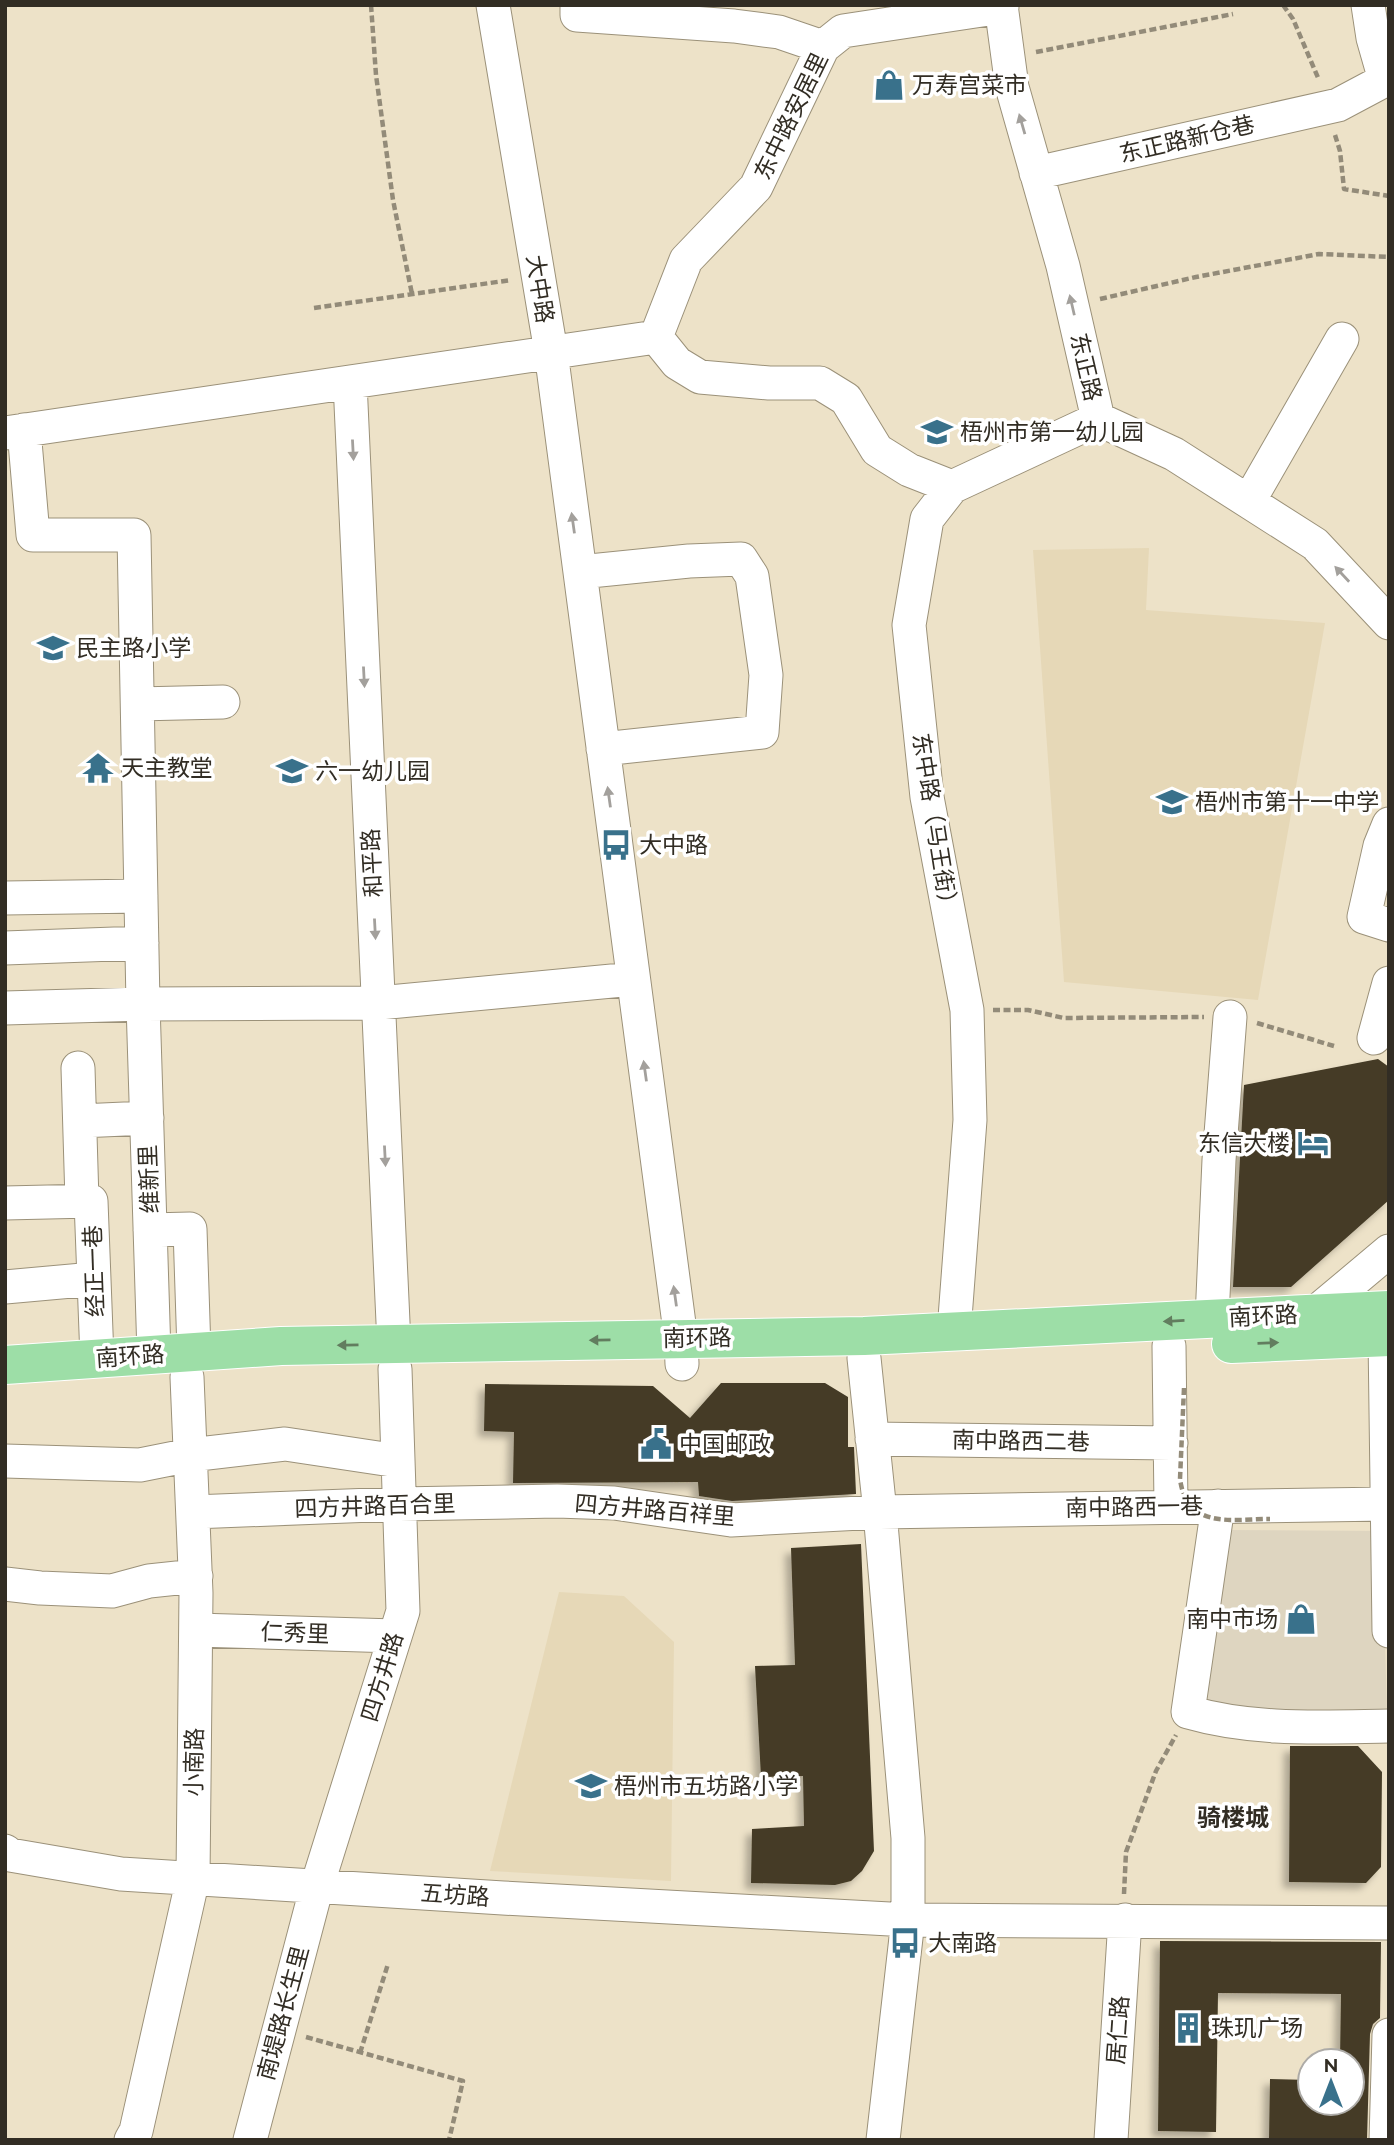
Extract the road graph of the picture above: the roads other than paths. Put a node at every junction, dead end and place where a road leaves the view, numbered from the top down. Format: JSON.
{"nodes":[{"id":1,"x":493,"y":5,"type":"edge"},
{"id":2,"x":577,"y":5,"type":"edge"},
{"id":3,"x":1368,"y":5,"type":"edge"},
{"id":4,"x":1002,"y":6,"type":"edge"},
{"id":5,"x":737,"y":16,"type":"edge"},
{"id":6,"x":823,"y":47,"type":"junction"},
{"id":7,"x":1036,"y":173,"type":"junction"},
{"id":8,"x":656,"y":337,"type":"junction"},
{"id":9,"x":1342,"y":339,"type":"dead end"},
{"id":10,"x":551,"y":352,"type":"junction"},
{"id":11,"x":350,"y":382,"type":"junction"},
{"id":12,"x":1098,"y":419,"type":"junction"},
{"id":13,"x":14,"y":431,"type":"edge"},
{"id":14,"x":952,"y":487,"type":"junction"},
{"id":15,"x":1249,"y":502,"type":"junction"},
{"id":16,"x":19,"y":535,"type":"edge"},
{"id":17,"x":579,"y":572,"type":"junction"},
{"id":18,"x":1389,"y":623,"type":"edge"},
{"id":19,"x":223,"y":702,"type":"dead end"},
{"id":20,"x":138,"y":704,"type":"junction"},
{"id":21,"x":603,"y":749,"type":"junction"},
{"id":22,"x":1389,"y":824,"type":"edge"},
{"id":23,"x":141,"y":896,"type":"junction"},
{"id":24,"x":5,"y":898,"type":"edge"},
{"id":25,"x":1389,"y":925,"type":"edge"},
{"id":26,"x":142,"y":943,"type":"junction"},
{"id":27,"x":5,"y":948,"type":"edge"},
{"id":28,"x":633,"y":979,"type":"junction"},
{"id":29,"x":1389,"y":983,"type":"edge"},
{"id":30,"x":379,"y":1003,"type":"junction"},
{"id":31,"x":143,"y":1004,"type":"junction"},
{"id":32,"x":5,"y":1008,"type":"edge"},
{"id":33,"x":1230,"y":1017,"type":"road end"},
{"id":34,"x":1374,"y":1038,"type":"dead end"},
{"id":35,"x":78,"y":1068,"type":"dead end"},
{"id":36,"x":147,"y":1118,"type":"junction"},
{"id":37,"x":80,"y":1121,"type":"junction"},
{"id":38,"x":82,"y":1201,"type":"junction"},
{"id":39,"x":5,"y":1203,"type":"edge"},
{"id":40,"x":150,"y":1230,"type":"junction"},
{"id":41,"x":1389,"y":1251,"type":"edge"},
{"id":42,"x":94,"y":1279,"type":"junction"},
{"id":43,"x":5,"y":1287,"type":"edge"},
{"id":44,"x":1315,"y":1313,"type":"junction"},
{"id":45,"x":1212,"y":1319,"type":"junction"},
{"id":46,"x":1388,"y":1328,"type":"edge"},
{"id":47,"x":954,"y":1331,"type":"junction"},
{"id":48,"x":1169,"y":1346,"type":"junction"},
{"id":49,"x":682,"y":1351,"type":"junction"},
{"id":50,"x":154,"y":1354,"type":"junction"},
{"id":51,"x":394,"y":1357,"type":"junction"},
{"id":52,"x":97,"y":1358,"type":"junction"},
{"id":53,"x":864,"y":1358,"type":"junction"},
{"id":54,"x":190,"y":1364,"type":"junction"},
{"id":55,"x":5,"y":1365,"type":"edge"},
{"id":56,"x":5,"y":1387,"type":"edge"},
{"id":57,"x":872,"y":1440,"type":"junction"},
{"id":58,"x":1171,"y":1443,"type":"junction"},
{"id":59,"x":190,"y":1455,"type":"junction"},
{"id":60,"x":5,"y":1461,"type":"edge"},
{"id":61,"x":398,"y":1461,"type":"junction"},
{"id":62,"x":557,"y":1502,"type":"joint"},
{"id":63,"x":399,"y":1504,"type":"junction"},
{"id":64,"x":1387,"y":1504,"type":"edge"},
{"id":65,"x":1171,"y":1506,"type":"junction"},
{"id":66,"x":1218,"y":1506,"type":"junction"},
{"id":67,"x":193,"y":1512,"type":"junction"},
{"id":68,"x":880,"y":1512,"type":"junction"},
{"id":69,"x":195,"y":1576,"type":"junction"},
{"id":70,"x":5,"y":1584,"type":"edge"},
{"id":71,"x":196,"y":1630,"type":"junction"},
{"id":72,"x":1389,"y":1631,"type":"edge"},
{"id":73,"x":395,"y":1636,"type":"junction"},
{"id":74,"x":1389,"y":1726,"type":"edge"},
{"id":75,"x":5,"y":1852,"type":"edge"},
{"id":76,"x":193,"y":1878,"type":"junction"},
{"id":77,"x":317,"y":1886,"type":"junction"},
{"id":78,"x":908,"y":1920,"type":"junction"},
{"id":79,"x":1125,"y":1920,"type":"junction"},
{"id":80,"x":1389,"y":1923,"type":"edge"},
{"id":81,"x":1389,"y":2035,"type":"edge"},
{"id":82,"x":139,"y":2137,"type":"edge"},
{"id":83,"x":250,"y":2140,"type":"edge"},
{"id":84,"x":883,"y":2140,"type":"edge"},
{"id":85,"x":1111,"y":2140,"type":"edge"},
{"id":86,"x":1386,"y":2140,"type":"edge"}],
"edges":[{"from":1,"to":10,"type":"street","name":"大中路"},
{"from":2,"to":5,"type":"street"},
{"from":3,"to":7,"type":"street","name":"东正路新仓巷"},
{"from":4,"to":6,"type":"street","name":"东中路安居里"},
{"from":7,"to":4,"type":"street","name":"东正路","one_way":true},
{"from":5,"to":6,"type":"street"},
{"from":6,"to":8,"type":"street","name":"东中路安居里"},
{"from":12,"to":7,"type":"street","name":"东正路","one_way":true},
{"from":8,"to":10,"type":"street"},
{"from":8,"to":14,"type":"street"},
{"from":9,"to":15,"type":"street"},
{"from":10,"to":11,"type":"street"},
{"from":17,"to":10,"type":"street","name":"大中路","one_way":true},
{"from":11,"to":13,"type":"street"},
{"from":11,"to":30,"type":"street","name":"和平路","one_way":true},
{"from":12,"to":14,"type":"street","name":"东中路（马王街）"},
{"from":12,"to":15,"type":"street","name":"东正路"},
{"from":13,"to":16,"type":"street"},
{"from":14,"to":47,"type":"street","name":"东中路（马王街）"},
{"from":18,"to":15,"type":"street","name":"东正路","one_way":true},
{"from":16,"to":20,"type":"street","name":"维新里"},
{"from":17,"to":21,"type":"street","name":"大中路"},
{"from":17,"to":21,"type":"street"},
{"from":19,"to":20,"type":"street"},
{"from":20,"to":23,"type":"street","name":"维新里"},
{"from":28,"to":21,"type":"street","name":"大中路","one_way":true},
{"from":22,"to":25,"type":"street"},
{"from":23,"to":24,"type":"street"},
{"from":23,"to":26,"type":"street","name":"维新里"},
{"from":26,"to":27,"type":"street"},
{"from":26,"to":31,"type":"street","name":"维新里"},
{"from":28,"to":30,"type":"street"},
{"from":49,"to":28,"type":"street","name":"大中路","one_way":true},
{"from":29,"to":34,"type":"street"},
{"from":30,"to":31,"type":"street"},
{"from":30,"to":51,"type":"street","name":"和平路","one_way":true},
{"from":31,"to":32,"type":"street"},
{"from":31,"to":36,"type":"street","name":"维新里"},
{"from":33,"to":45,"type":"street"},
{"from":35,"to":37,"type":"street","name":"经正一巷"},
{"from":36,"to":37,"type":"street"},
{"from":36,"to":40,"type":"street","name":"维新里"},
{"from":37,"to":38,"type":"street","name":"经正一巷"},
{"from":38,"to":39,"type":"street"},
{"from":38,"to":42,"type":"street","name":"经正一巷"},
{"from":40,"to":50,"type":"street","name":"维新里"},
{"from":40,"to":54,"type":"street","name":"小南路"},
{"from":41,"to":44,"type":"street"},
{"from":42,"to":43,"type":"street"},
{"from":42,"to":52,"type":"street","name":"经正一巷"},
{"from":44,"to":45,"type":"main road","name":"南环路"},
{"from":44,"to":46,"type":"main road","name":"南环路"},
{"from":45,"to":47,"type":"main road","name":"南环路","one_way":true},
{"from":48,"to":46,"type":"main road","name":"南环路","one_way":true},
{"from":46,"to":64,"type":"street"},
{"from":47,"to":49,"type":"main road","name":"南环路"},
{"from":48,"to":53,"type":"main road","name":"南环路"},
{"from":48,"to":58,"type":"street"},
{"from":49,"to":51,"type":"main road","name":"南环路"},
{"from":49,"to":53,"type":"main road","name":"南环路"},
{"from":50,"to":52,"type":"main road","name":"南环路"},
{"from":50,"to":54,"type":"main road","name":"南环路"},
{"from":51,"to":54,"type":"main road","name":"南环路"},
{"from":51,"to":61,"type":"street","name":"四方井路"},
{"from":52,"to":55,"type":"main road","name":"南环路"},
{"from":53,"to":57,"type":"street"},
{"from":54,"to":56,"type":"main road","name":"南环路"},
{"from":54,"to":59,"type":"street","name":"小南路"},
{"from":57,"to":58,"type":"street","name":"南中路西二巷"},
{"from":57,"to":68,"type":"street"},
{"from":58,"to":65,"type":"street"},
{"from":59,"to":60,"type":"street"},
{"from":59,"to":61,"type":"street"},
{"from":59,"to":67,"type":"street","name":"小南路"},
{"from":61,"to":63,"type":"street","name":"四方井路"},
{"from":62,"to":63,"type":"street","name":"四方井路百合里"},
{"from":62,"to":68,"type":"street","name":"四方井路百祥里"},
{"from":63,"to":67,"type":"street","name":"四方井路百合里"},
{"from":63,"to":73,"type":"street","name":"四方井路"},
{"from":64,"to":66,"type":"street","name":"南中路西一巷"},
{"from":64,"to":72,"type":"street"},
{"from":65,"to":66,"type":"street","name":"南中路西一巷"},
{"from":65,"to":68,"type":"street","name":"南中路西一巷"},
{"from":66,"to":74,"type":"street"},
{"from":67,"to":69,"type":"street","name":"小南路"},
{"from":68,"to":78,"type":"street"},
{"from":69,"to":70,"type":"street"},
{"from":69,"to":71,"type":"street","name":"小南路"},
{"from":71,"to":73,"type":"street","name":"仁秀里"},
{"from":71,"to":76,"type":"street","name":"小南路"},
{"from":73,"to":77,"type":"street","name":"四方井路"},
{"from":75,"to":76,"type":"street","name":"五坊路"},
{"from":76,"to":77,"type":"street","name":"五坊路"},
{"from":76,"to":82,"type":"street","name":"小南路"},
{"from":77,"to":78,"type":"street","name":"五坊路"},
{"from":77,"to":83,"type":"street","name":"南堤路长生里"},
{"from":78,"to":79,"type":"street"},
{"from":78,"to":84,"type":"street"},
{"from":79,"to":80,"type":"street"},
{"from":79,"to":85,"type":"street","name":"居仁路"},
{"from":81,"to":86,"type":"street"}]}
